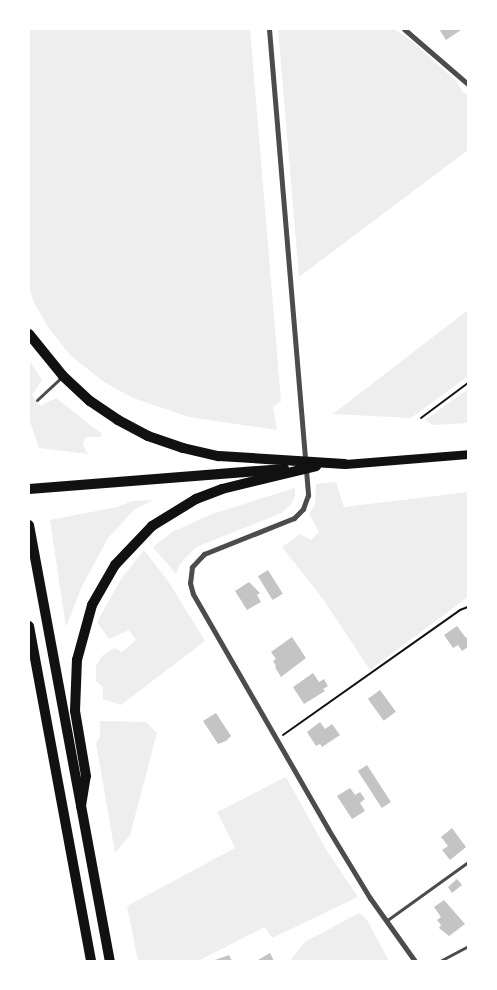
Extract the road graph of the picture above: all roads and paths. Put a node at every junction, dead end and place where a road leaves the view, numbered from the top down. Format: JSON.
{"nodes":[{"id":1,"x":269,"y":29,"type":"edge"},
{"id":2,"x":404,"y":29,"type":"edge"},
{"id":3,"x":467,"y":82,"type":"edge"},
{"id":4,"x":29,"y":334,"type":"edge"},
{"id":5,"x":62,"y":376,"type":"junction"},
{"id":6,"x":468,"y":383,"type":"edge"},
{"id":7,"x":37,"y":400,"type":"dead end"},
{"id":8,"x":421,"y":418,"type":"dead end"},
{"id":9,"x":468,"y":454,"type":"edge"},
{"id":10,"x":345,"y":464,"type":"joint"},
{"id":11,"x":295,"y":467,"type":"junction"},
{"id":12,"x":29,"y":489,"type":"edge"},
{"id":13,"x":29,"y":525,"type":"edge"},
{"id":14,"x":468,"y":607,"type":"edge"},
{"id":15,"x":29,"y":626,"type":"edge"},
{"id":16,"x":277,"y":739,"type":"junction"},
{"id":17,"x":81,"y":806,"type":"junction"},
{"id":18,"x":468,"y":862,"type":"edge"},
{"id":19,"x":386,"y":921,"type":"junction"},
{"id":20,"x":468,"y":946,"type":"edge"},
{"id":21,"x":91,"y":961,"type":"edge"},
{"id":22,"x":110,"y":961,"type":"edge"},
{"id":23,"x":415,"y":961,"type":"edge"},
{"id":24,"x":440,"y":961,"type":"edge"}],
"edges":[{"from":1,"to":16,"type":"street"},
{"from":2,"to":3,"type":"street"},
{"from":4,"to":5,"type":"highway"},
{"from":5,"to":7,"type":"lane"},
{"from":5,"to":11,"type":"highway"},
{"from":6,"to":8,"type":"path"},
{"from":9,"to":10,"type":"main road"},
{"from":10,"to":11,"type":"highway"},
{"from":11,"to":12,"type":"highway"},
{"from":11,"to":17,"type":"highway"},
{"from":13,"to":17,"type":"highway"},
{"from":14,"to":16,"type":"path"},
{"from":15,"to":21,"type":"highway"},
{"from":16,"to":19,"type":"street"},
{"from":17,"to":22,"type":"highway"},
{"from":18,"to":19,"type":"lane"},
{"from":19,"to":23,"type":"street"},
{"from":20,"to":24,"type":"lane"}]}
